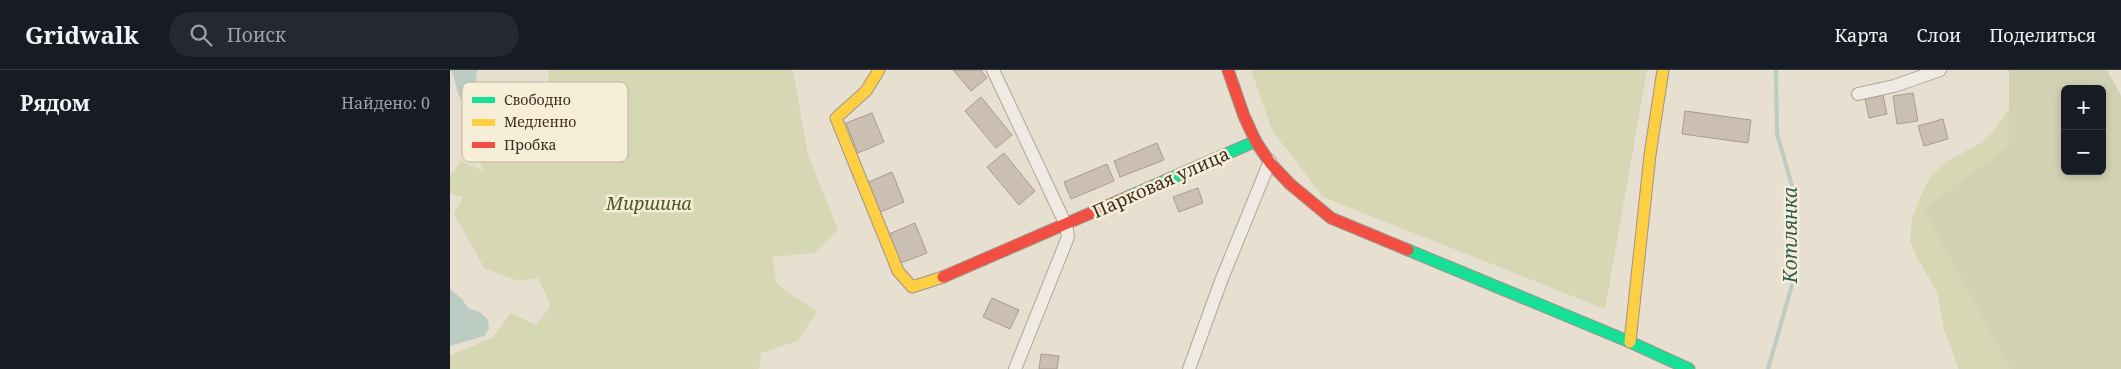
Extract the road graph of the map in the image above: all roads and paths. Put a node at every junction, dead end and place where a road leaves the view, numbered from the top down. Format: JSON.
{"nodes":[{"id":1,"x":879,"y":70,"type":"edge"},
{"id":2,"x":993,"y":70,"type":"edge"},
{"id":3,"x":1228,"y":70,"type":"edge"},
{"id":4,"x":1663,"y":70,"type":"edge"},
{"id":5,"x":1940,"y":70,"type":"edge"},
{"id":6,"x":1858,"y":94,"type":"dead end"},
{"id":7,"x":1256,"y":141,"type":"junction"},
{"id":8,"x":1270,"y":161,"type":"junction"},
{"id":9,"x":1066,"y":225,"type":"junction"},
{"id":10,"x":1630,"y":342,"type":"junction"},
{"id":11,"x":1016,"y":369,"type":"edge"},
{"id":12,"x":1189,"y":369,"type":"edge"},
{"id":13,"x":1689,"y":369,"type":"edge"}],
"edges":[{"from":1,"to":9,"type":"street","name":"Парковая улица"},
{"from":2,"to":9,"type":"street"},
{"from":3,"to":7,"type":"street"},
{"from":4,"to":10,"type":"street"},
{"from":5,"to":6,"type":"street"},
{"from":7,"to":8,"type":"street"},
{"from":7,"to":9,"type":"street","name":"Парковая улица"},
{"from":8,"to":10,"type":"street"},
{"from":8,"to":12,"type":"street"},
{"from":9,"to":11,"type":"street"},
{"from":10,"to":13,"type":"street"}]}
